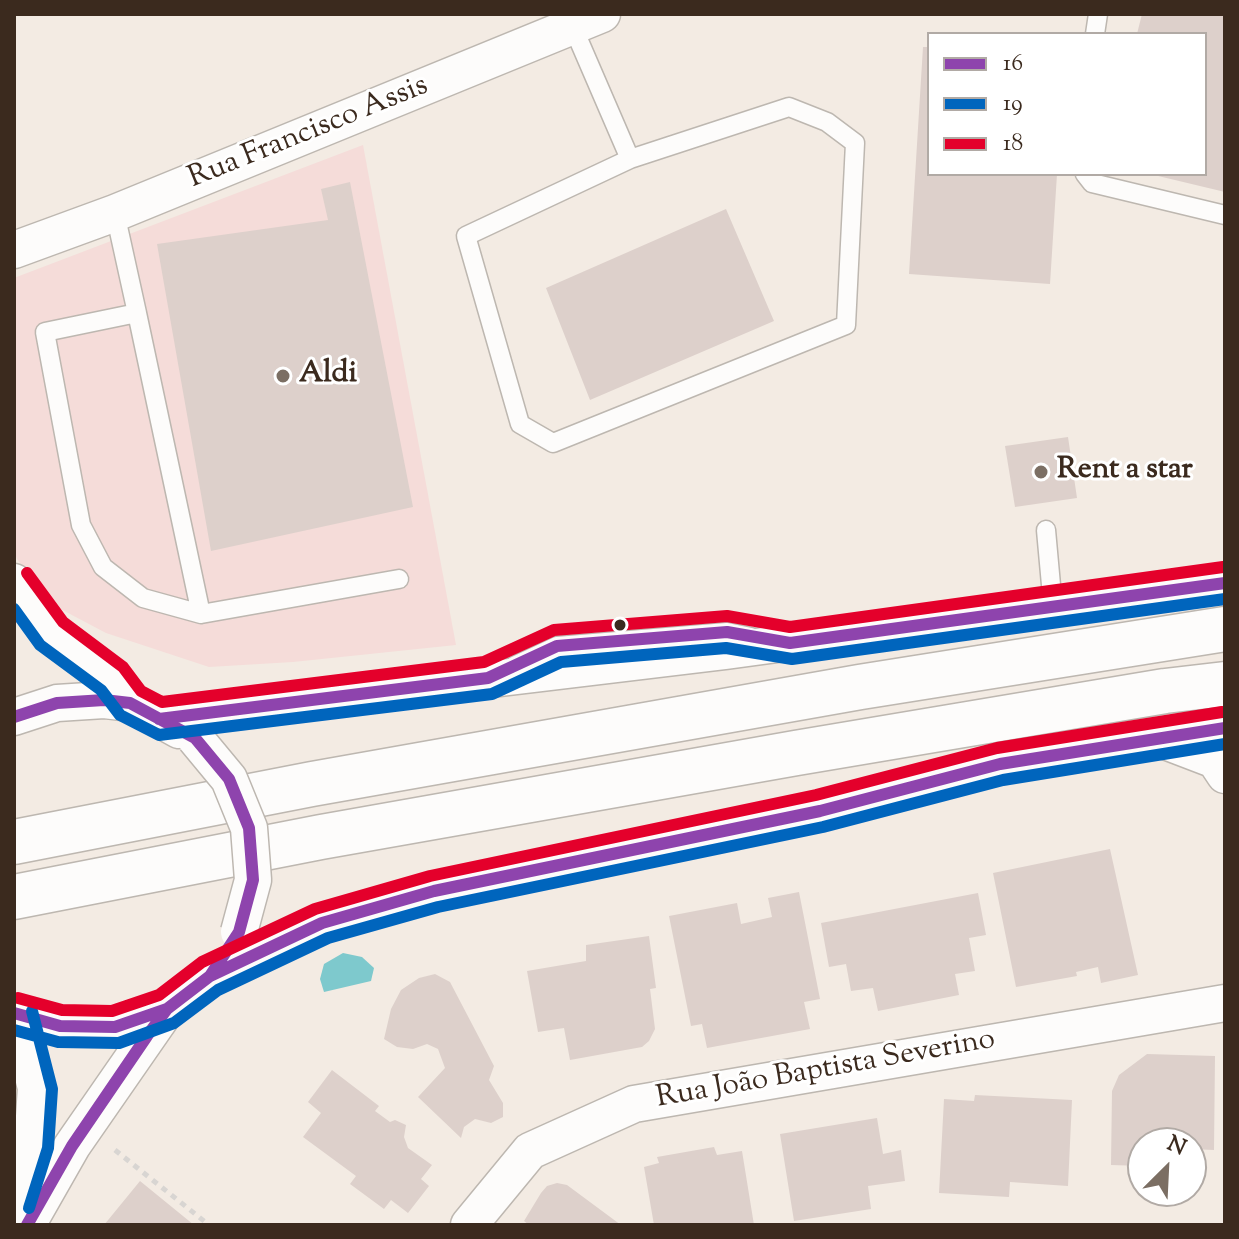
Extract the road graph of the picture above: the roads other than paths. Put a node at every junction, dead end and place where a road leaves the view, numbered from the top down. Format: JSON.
{"nodes":[{"id":1,"x":588,"y":20,"type":"edge"},
{"id":2,"x":630,"y":159,"type":"junction"},
{"id":3,"x":1087,"y":176,"type":"edge"},
{"id":4,"x":115,"y":213,"type":"junction"},
{"id":5,"x":1225,"y":215,"type":"edge"},
{"id":6,"x":14,"y":250,"type":"edge"},
{"id":7,"x":137,"y":313,"type":"junction"},
{"id":8,"x":1046,"y":530,"type":"dead end"},
{"id":9,"x":399,"y":579,"type":"dead end"},
{"id":10,"x":14,"y":582,"type":"edge"},
{"id":11,"x":1225,"y":583,"type":"edge"},
{"id":12,"x":1053,"y":607,"type":"junction"},
{"id":13,"x":201,"y":614,"type":"junction"},
{"id":14,"x":1225,"y":629,"type":"edge"},
{"id":15,"x":1225,"y":684,"type":"edge"},
{"id":16,"x":144,"y":711,"type":"junction"},
{"id":17,"x":14,"y":717,"type":"edge"},
{"id":18,"x":1225,"y":728,"type":"edge"},
{"id":19,"x":1155,"y":737,"type":"junction"},
{"id":20,"x":1225,"y":775,"type":"edge"},
{"id":21,"x":14,"y":842,"type":"edge"},
{"id":22,"x":14,"y":897,"type":"edge"},
{"id":23,"x":210,"y":976,"type":"junction"},
{"id":24,"x":1225,"y":1003,"type":"edge"},
{"id":25,"x":167,"y":1009,"type":"junction"},
{"id":26,"x":15,"y":1014,"type":"edge"},
{"id":27,"x":14,"y":1203,"type":"edge"},
{"id":28,"x":27,"y":1225,"type":"edge"},
{"id":29,"x":469,"y":1225,"type":"edge"}],
"edges":[{"from":1,"to":2,"type":"lane"},
{"from":1,"to":4,"type":"street","name":"Rua Francisco Assis"},
{"from":2,"to":2,"type":"lane"},
{"from":3,"to":5,"type":"lane"},
{"from":4,"to":6,"type":"street","name":"Rua Francisco Assis"},
{"from":4,"to":7,"type":"lane"},
{"from":7,"to":13,"type":"lane"},
{"from":7,"to":13,"type":"lane"},
{"from":8,"to":12,"type":"lane"},
{"from":9,"to":13,"type":"lane"},
{"from":10,"to":16,"type":"street"},
{"from":11,"to":12,"type":"street"},
{"from":12,"to":16,"type":"street"},
{"from":14,"to":21,"type":"main road"},
{"from":15,"to":22,"type":"main road"},
{"from":16,"to":17,"type":"street"},
{"from":16,"to":23,"type":"street","bridge":true},
{"from":18,"to":19,"type":"street"},
{"from":19,"to":20,"type":"street"},
{"from":19,"to":23,"type":"street"},
{"from":23,"to":25,"type":"street"},
{"from":24,"to":29,"type":"street","name":"Rua João Baptista Severino"},
{"from":25,"to":26,"type":"street"},
{"from":25,"to":28,"type":"street"},
{"from":26,"to":27,"type":"street"}]}
